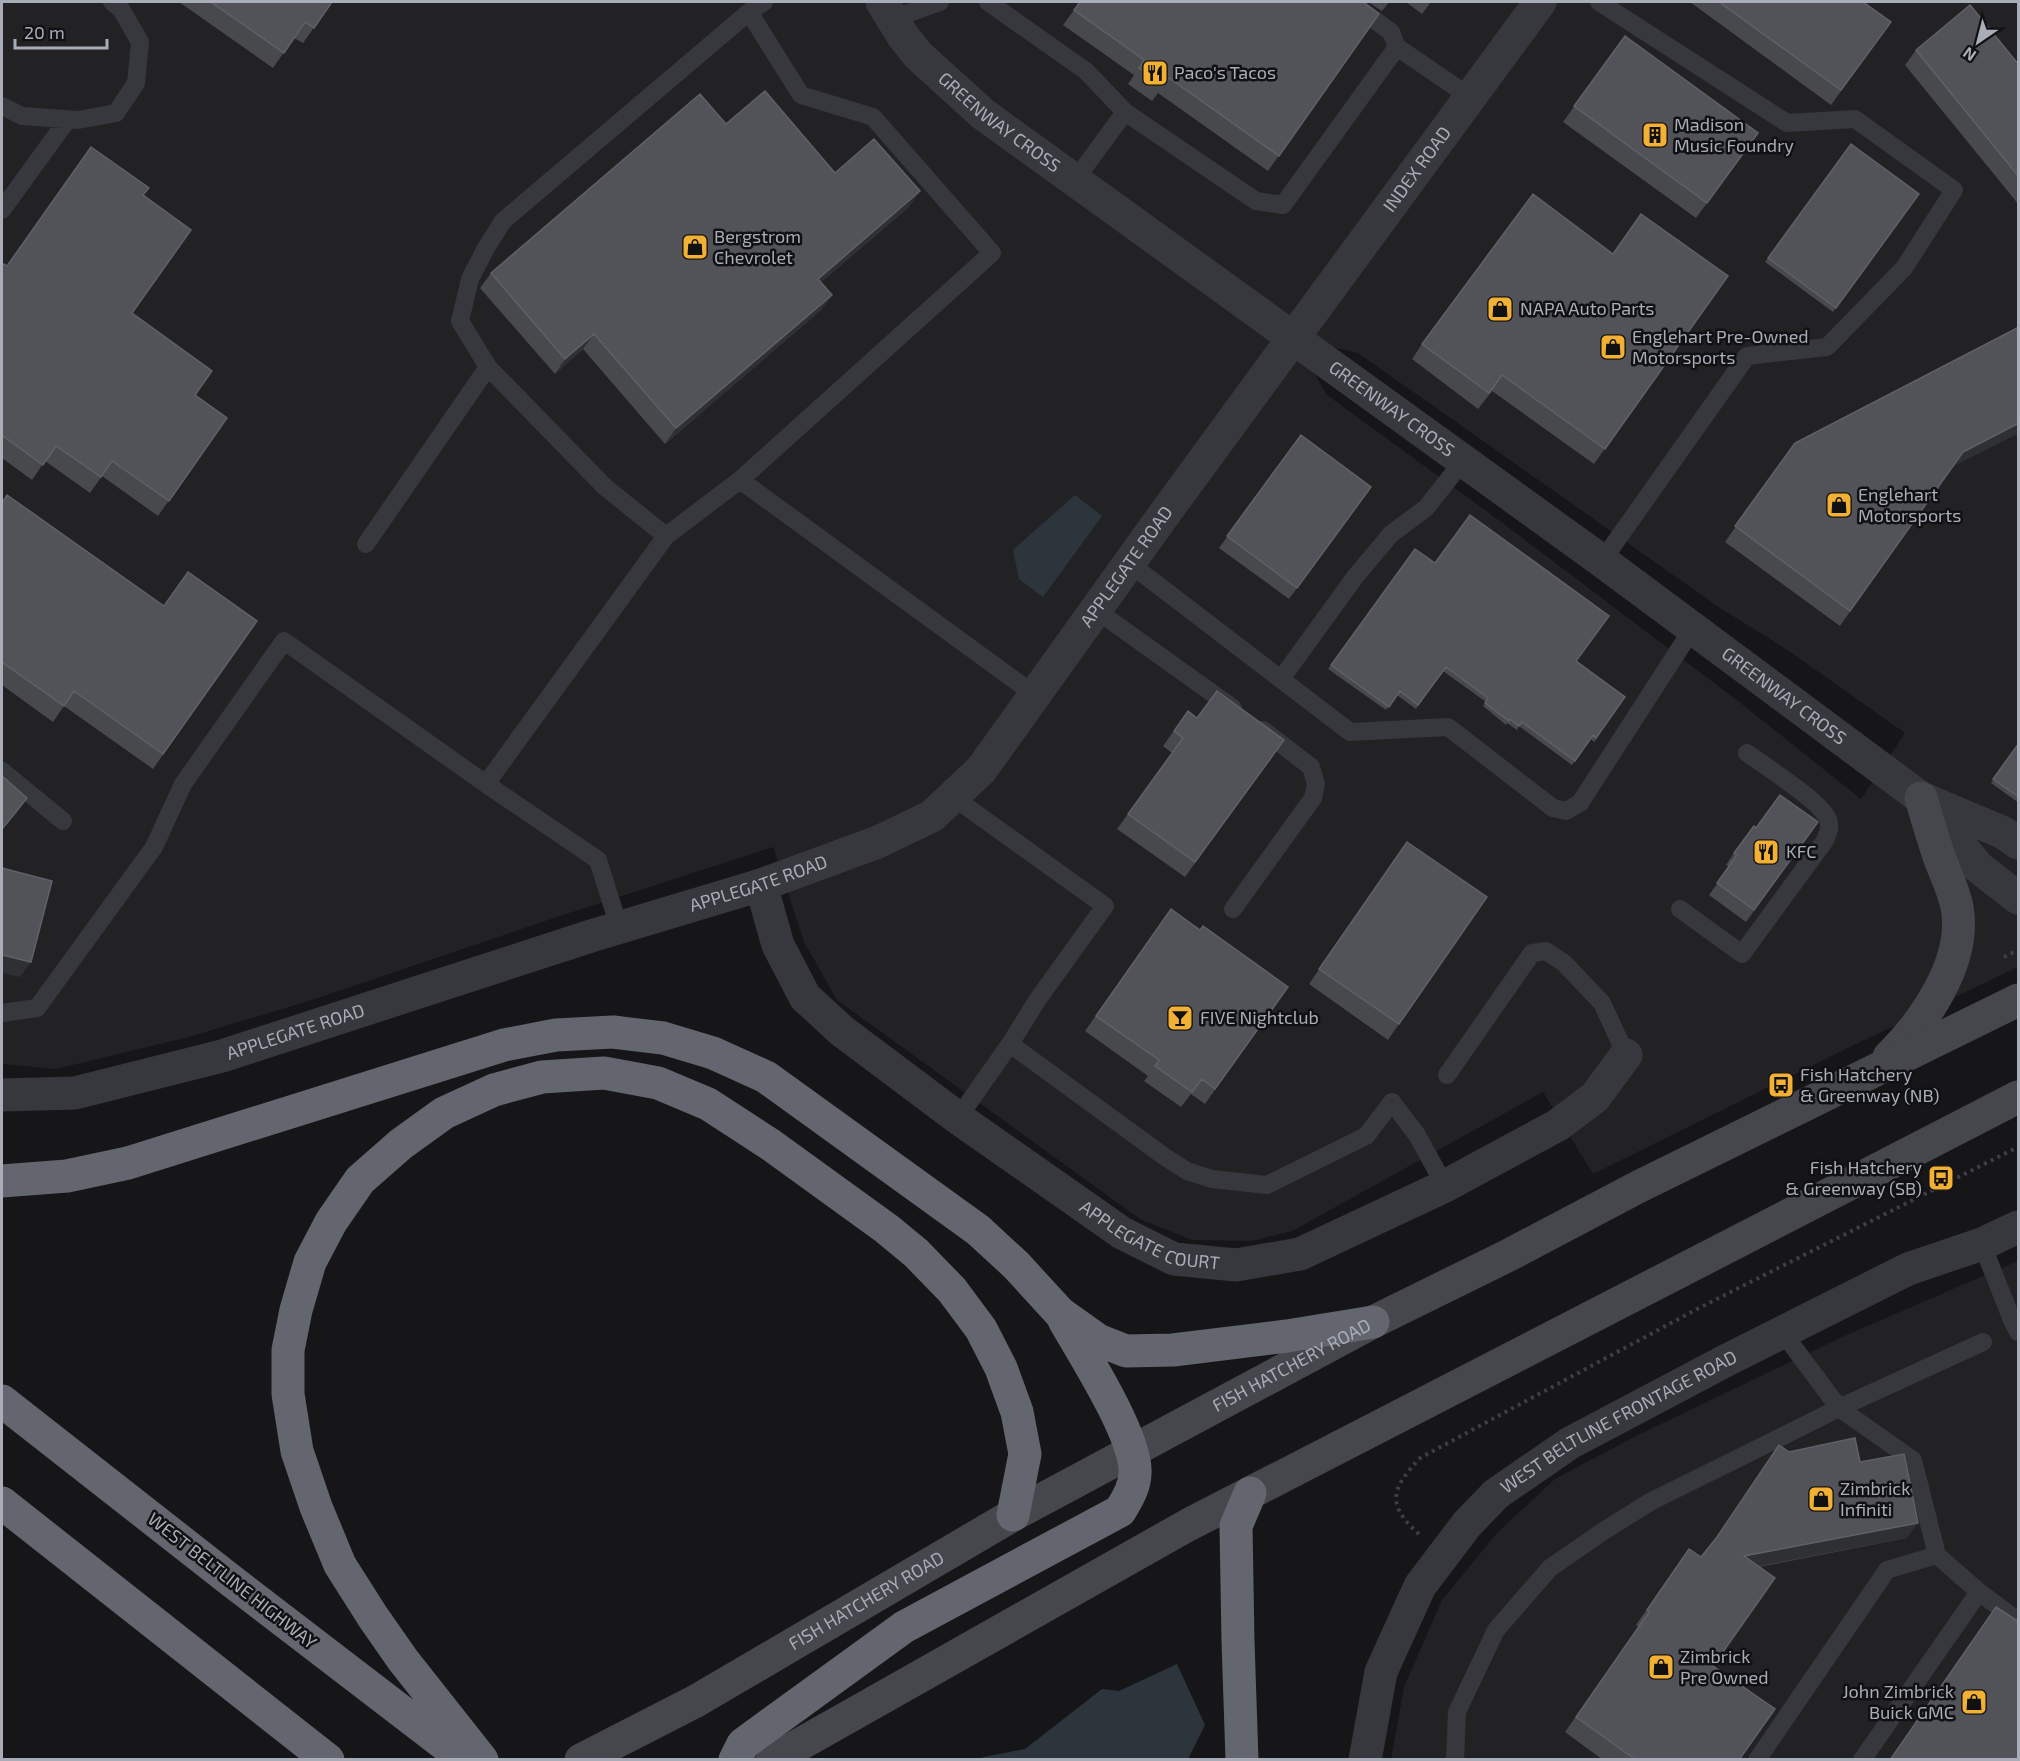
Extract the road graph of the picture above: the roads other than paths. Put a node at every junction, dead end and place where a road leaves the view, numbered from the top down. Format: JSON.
{"nodes":[{"id":1,"x":112,"y":2,"type":"edge"},
{"id":2,"x":940,"y":2,"type":"edge"},
{"id":3,"x":988,"y":2,"type":"edge"},
{"id":4,"x":1350,"y":2,"type":"edge"},
{"id":5,"x":1540,"y":2,"type":"edge"},
{"id":6,"x":1599,"y":2,"type":"edge"},
{"id":7,"x":757,"y":7,"type":"edge"},
{"id":8,"x":887,"y":10,"type":"edge"},
{"id":9,"x":1396,"y":47,"type":"junction"},
{"id":10,"x":1470,"y":97,"type":"junction"},
{"id":11,"x":2,"y":106,"type":"edge"},
{"id":12,"x":1125,"y":112,"type":"junction"},
{"id":13,"x":68,"y":119,"type":"junction"},
{"id":14,"x":1075,"y":180,"type":"junction"},
{"id":15,"x":2,"y":210,"type":"edge"},
{"id":16,"x":1294,"y":338,"type":"junction"},
{"id":17,"x":488,"y":368,"type":"junction"},
{"id":18,"x":1463,"y":461,"type":"junction"},
{"id":19,"x":740,"y":480,"type":"junction"},
{"id":20,"x":666,"y":536,"type":"junction"},
{"id":21,"x":366,"y":544,"type":"dead end"},
{"id":22,"x":1602,"y":561,"type":"junction"},
{"id":23,"x":1129,"y":563,"type":"junction"},
{"id":24,"x":1096,"y":610,"type":"junction"},
{"id":25,"x":1693,"y":628,"type":"junction"},
{"id":26,"x":1281,"y":679,"type":"junction"},
{"id":27,"x":1035,"y":695,"type":"junction"},
{"id":28,"x":1748,"y":753,"type":"dead end"},
{"id":29,"x":2,"y":771,"type":"edge"},
{"id":30,"x":486,"y":784,"type":"junction"},
{"id":31,"x":953,"y":797,"type":"junction"},
{"id":32,"x":1921,"y":798,"type":"junction"},
{"id":33,"x":63,"y":821,"type":"dead end"},
{"id":34,"x":2019,"y":843,"type":"edge"},
{"id":35,"x":761,"y":885,"type":"junction"},
{"id":36,"x":2019,"y":898,"type":"edge"},
{"id":37,"x":1233,"y":909,"type":"dead end"},
{"id":38,"x":1680,"y":909,"type":"dead end"},
{"id":39,"x":619,"y":927,"type":"junction"},
{"id":40,"x":2019,"y":1000,"type":"edge"},
{"id":41,"x":2,"y":1013,"type":"edge"},
{"id":42,"x":1010,"y":1044,"type":"junction"},
{"id":43,"x":1626,"y":1055,"type":"joint"},
{"id":44,"x":1447,"y":1075,"type":"dead end"},
{"id":45,"x":1864,"y":1076,"type":"junction"},
{"id":46,"x":2,"y":1095,"type":"edge"},
{"id":47,"x":2019,"y":1097,"type":"edge"},
{"id":48,"x":958,"y":1118,"type":"junction"},
{"id":49,"x":2,"y":1181,"type":"edge"},
{"id":50,"x":1445,"y":1186,"type":"junction"},
{"id":51,"x":2019,"y":1227,"type":"edge"},
{"id":52,"x":1982,"y":1244,"type":"junction"},
{"id":53,"x":1060,"y":1313,"type":"junction"},
{"id":54,"x":1373,"y":1322,"type":"junction"},
{"id":55,"x":2016,"y":1323,"type":"edge"},
{"id":56,"x":1783,"y":1334,"type":"junction"},
{"id":57,"x":1983,"y":1342,"type":"dead end"},
{"id":58,"x":2,"y":1401,"type":"edge"},
{"id":59,"x":1839,"y":1408,"type":"junction"},
{"id":60,"x":1132,"y":1450,"type":"junction"},
{"id":61,"x":1250,"y":1492,"type":"junction"},
{"id":62,"x":2,"y":1503,"type":"edge"},
{"id":63,"x":1013,"y":1515,"type":"junction"},
{"id":64,"x":1937,"y":1555,"type":"junction"},
{"id":65,"x":1979,"y":1592,"type":"junction"},
{"id":66,"x":2019,"y":1621,"type":"edge"},
{"id":67,"x":328,"y":1760,"type":"edge"},
{"id":68,"x":465,"y":1760,"type":"edge"},
{"id":69,"x":482,"y":1760,"type":"edge"},
{"id":70,"x":581,"y":1760,"type":"edge"},
{"id":71,"x":735,"y":1760,"type":"edge"},
{"id":72,"x":772,"y":1760,"type":"edge"},
{"id":73,"x":1242,"y":1760,"type":"edge"},
{"id":74,"x":1365,"y":1760,"type":"edge"},
{"id":75,"x":1455,"y":1760,"type":"edge"},
{"id":76,"x":1757,"y":1760,"type":"edge"},
{"id":77,"x":1862,"y":1760,"type":"edge"}],
"edges":[{"from":1,"to":13,"type":"lane"},
{"from":2,"to":8,"type":"lane"},
{"from":3,"to":12,"type":"lane"},
{"from":4,"to":9,"type":"lane"},
{"from":5,"to":10,"type":"street","name":"INDEX ROAD"},
{"from":6,"to":22,"type":"lane"},
{"from":7,"to":17,"type":"lane"},
{"from":7,"to":19,"type":"lane"},
{"from":8,"to":14,"type":"street","name":"GREENWAY CROSS"},
{"from":9,"to":10,"type":"lane"},
{"from":9,"to":12,"type":"lane"},
{"from":10,"to":16,"type":"street","name":"INDEX ROAD"},
{"from":11,"to":13,"type":"lane"},
{"from":12,"to":14,"type":"lane"},
{"from":13,"to":15,"type":"lane"},
{"from":14,"to":16,"type":"street","name":"GREENWAY CROSS"},
{"from":16,"to":18,"type":"street","name":"GREENWAY CROSS"},
{"from":16,"to":23,"type":"street","name":"APPLEGATE ROAD"},
{"from":17,"to":20,"type":"lane"},
{"from":17,"to":21,"type":"lane"},
{"from":18,"to":22,"type":"street","name":"GREENWAY CROSS"},
{"from":18,"to":26,"type":"lane"},
{"from":19,"to":20,"type":"lane"},
{"from":19,"to":27,"type":"lane"},
{"from":20,"to":30,"type":"lane"},
{"from":22,"to":25,"type":"street","name":"GREENWAY CROSS"},
{"from":23,"to":24,"type":"street","name":"APPLEGATE ROAD"},
{"from":23,"to":26,"type":"lane"},
{"from":24,"to":27,"type":"street","name":"APPLEGATE ROAD"},
{"from":24,"to":37,"type":"lane"},
{"from":25,"to":26,"type":"lane"},
{"from":25,"to":32,"type":"street","name":"GREENWAY CROSS"},
{"from":27,"to":31,"type":"street","name":"APPLEGATE ROAD"},
{"from":28,"to":38,"type":"lane"},
{"from":29,"to":33,"type":"lane"},
{"from":30,"to":39,"type":"lane"},
{"from":30,"to":41,"type":"lane"},
{"from":31,"to":35,"type":"street","name":"APPLEGATE ROAD"},
{"from":31,"to":42,"type":"lane"},
{"from":32,"to":34,"type":"street","name":"GREENWAY CROSS"},
{"from":32,"to":36,"type":"street","name":"GREENWAY CROSS"},
{"from":32,"to":45,"type":"main road"},
{"from":35,"to":39,"type":"street","name":"APPLEGATE ROAD"},
{"from":35,"to":48,"type":"street","name":"APPLEGATE COURT"},
{"from":39,"to":46,"type":"street","name":"APPLEGATE ROAD"},
{"from":40,"to":45,"type":"main road","name":"FISH HATCHERY ROAD"},
{"from":42,"to":48,"type":"lane"},
{"from":42,"to":50,"type":"lane"},
{"from":43,"to":44,"type":"lane"},
{"from":43,"to":50,"type":"street","name":"APPLEGATE COURT"},
{"from":45,"to":54,"type":"main road","name":"FISH HATCHERY ROAD"},
{"from":47,"to":61,"type":"main road"},
{"from":48,"to":50,"type":"street","name":"APPLEGATE COURT"},
{"from":49,"to":53,"type":"highway"},
{"from":51,"to":52,"type":"street","name":"WEST BELTLINE FRONTAGE ROAD"},
{"from":52,"to":55,"type":"lane"},
{"from":52,"to":56,"type":"street","name":"WEST BELTLINE FRONTAGE ROAD"},
{"from":53,"to":54,"type":"highway"},
{"from":53,"to":60,"type":"highway"},
{"from":54,"to":60,"type":"main road","name":"FISH HATCHERY ROAD"},
{"from":56,"to":59,"type":"lane"},
{"from":56,"to":74,"type":"street","name":"WEST BELTLINE FRONTAGE ROAD"},
{"from":57,"to":59,"type":"lane"},
{"from":58,"to":68,"type":"highway","name":"WEST BELTLINE HIGHWAY"},
{"from":59,"to":64,"type":"lane"},
{"from":59,"to":75,"type":"lane"},
{"from":60,"to":63,"type":"main road","name":"FISH HATCHERY ROAD"},
{"from":60,"to":71,"type":"highway"},
{"from":61,"to":72,"type":"main road"},
{"from":61,"to":73,"type":"highway"},
{"from":62,"to":67,"type":"highway"},
{"from":63,"to":69,"type":"highway"},
{"from":63,"to":70,"type":"main road","name":"FISH HATCHERY ROAD"},
{"from":64,"to":65,"type":"lane"},
{"from":64,"to":76,"type":"lane"},
{"from":65,"to":66,"type":"lane"},
{"from":65,"to":77,"type":"lane"}]}
